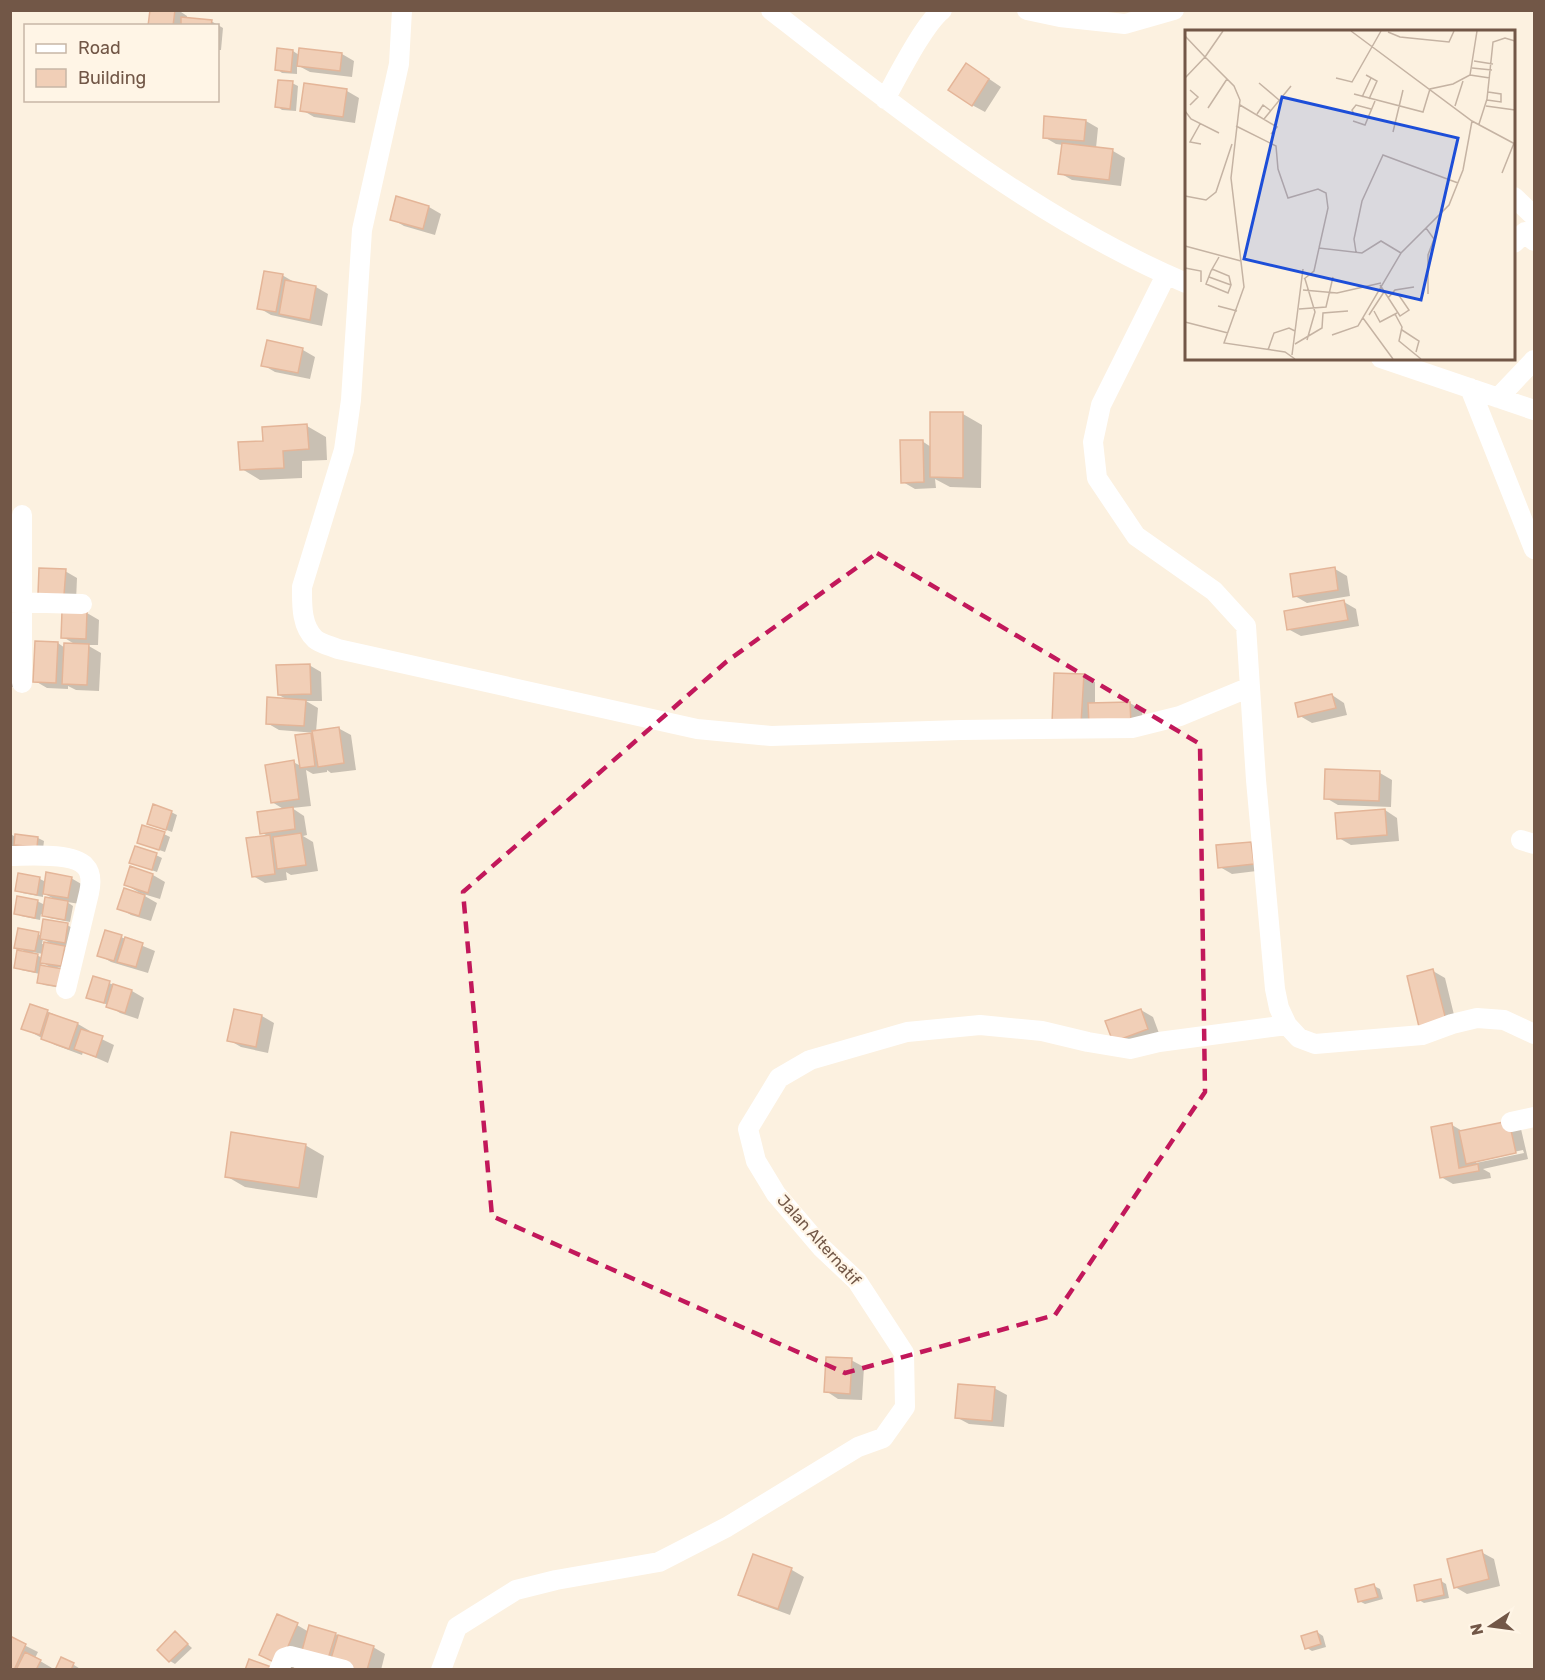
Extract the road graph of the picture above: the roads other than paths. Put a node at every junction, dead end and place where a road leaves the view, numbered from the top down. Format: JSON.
{"nodes":[{"id":1,"x":402,"y":10,"type":"edge"},
{"id":2,"x":771,"y":10,"type":"edge"},
{"id":3,"x":942,"y":10,"type":"edge"},
{"id":4,"x":1027,"y":10,"type":"edge"},
{"id":5,"x":1174,"y":10,"type":"edge"},
{"id":6,"x":885,"y":99,"type":"junction"},
{"id":7,"x":1515,"y":199,"type":"edge"},
{"id":8,"x":1528,"y":231,"type":"edge"},
{"id":9,"x":1166,"y":274,"type":"junction"},
{"id":10,"x":1185,"y":284,"type":"edge"},
{"id":11,"x":1387,"y":360,"type":"edge"},
{"id":12,"x":1534,"y":360,"type":"edge"},
{"id":13,"x":1470,"y":388,"type":"junction"},
{"id":14,"x":1498,"y":398,"type":"junction"},
{"id":15,"x":1534,"y":410,"type":"edge"},
{"id":16,"x":22,"y":515,"type":"dead end"},
{"id":17,"x":1534,"y":549,"type":"edge"},
{"id":18,"x":16,"y":602,"type":"edge"},
{"id":19,"x":82,"y":604,"type":"dead end"},
{"id":20,"x":22,"y":683,"type":"dead end"},
{"id":21,"x":1250,"y":687,"type":"junction"},
{"id":22,"x":10,"y":856,"type":"edge"},
{"id":23,"x":66,"y":989,"type":"dead end"},
{"id":24,"x":1287,"y":1025,"type":"junction"},
{"id":25,"x":1534,"y":1034,"type":"edge"},
{"id":26,"x":1534,"y":1117,"type":"edge"},
{"id":27,"x":1511,"y":1122,"type":"dead end"},
{"id":28,"x":279,"y":1670,"type":"edge"},
{"id":29,"x":344,"y":1670,"type":"edge"},
{"id":30,"x":441,"y":1670,"type":"edge"}],
"edges":[{"from":1,"to":21,"type":"street"},
{"from":2,"to":6,"type":"street"},
{"from":3,"to":6,"type":"street"},
{"from":4,"to":5,"type":"street"},
{"from":6,"to":9,"type":"street"},
{"from":7,"to":8,"type":"street"},
{"from":9,"to":10,"type":"street"},
{"from":9,"to":21,"type":"street"},
{"from":11,"to":13,"type":"street"},
{"from":12,"to":14,"type":"street"},
{"from":13,"to":14,"type":"street"},
{"from":13,"to":17,"type":"street"},
{"from":14,"to":15,"type":"street"},
{"from":16,"to":18,"type":"street"},
{"from":18,"to":19,"type":"street"},
{"from":18,"to":20,"type":"street"},
{"from":21,"to":24,"type":"street"},
{"from":22,"to":23,"type":"street"},
{"from":24,"to":25,"type":"street"},
{"from":24,"to":30,"type":"street","name":"Jalan Alternatif"},
{"from":26,"to":27,"type":"street"},
{"from":28,"to":29,"type":"street"}]}
